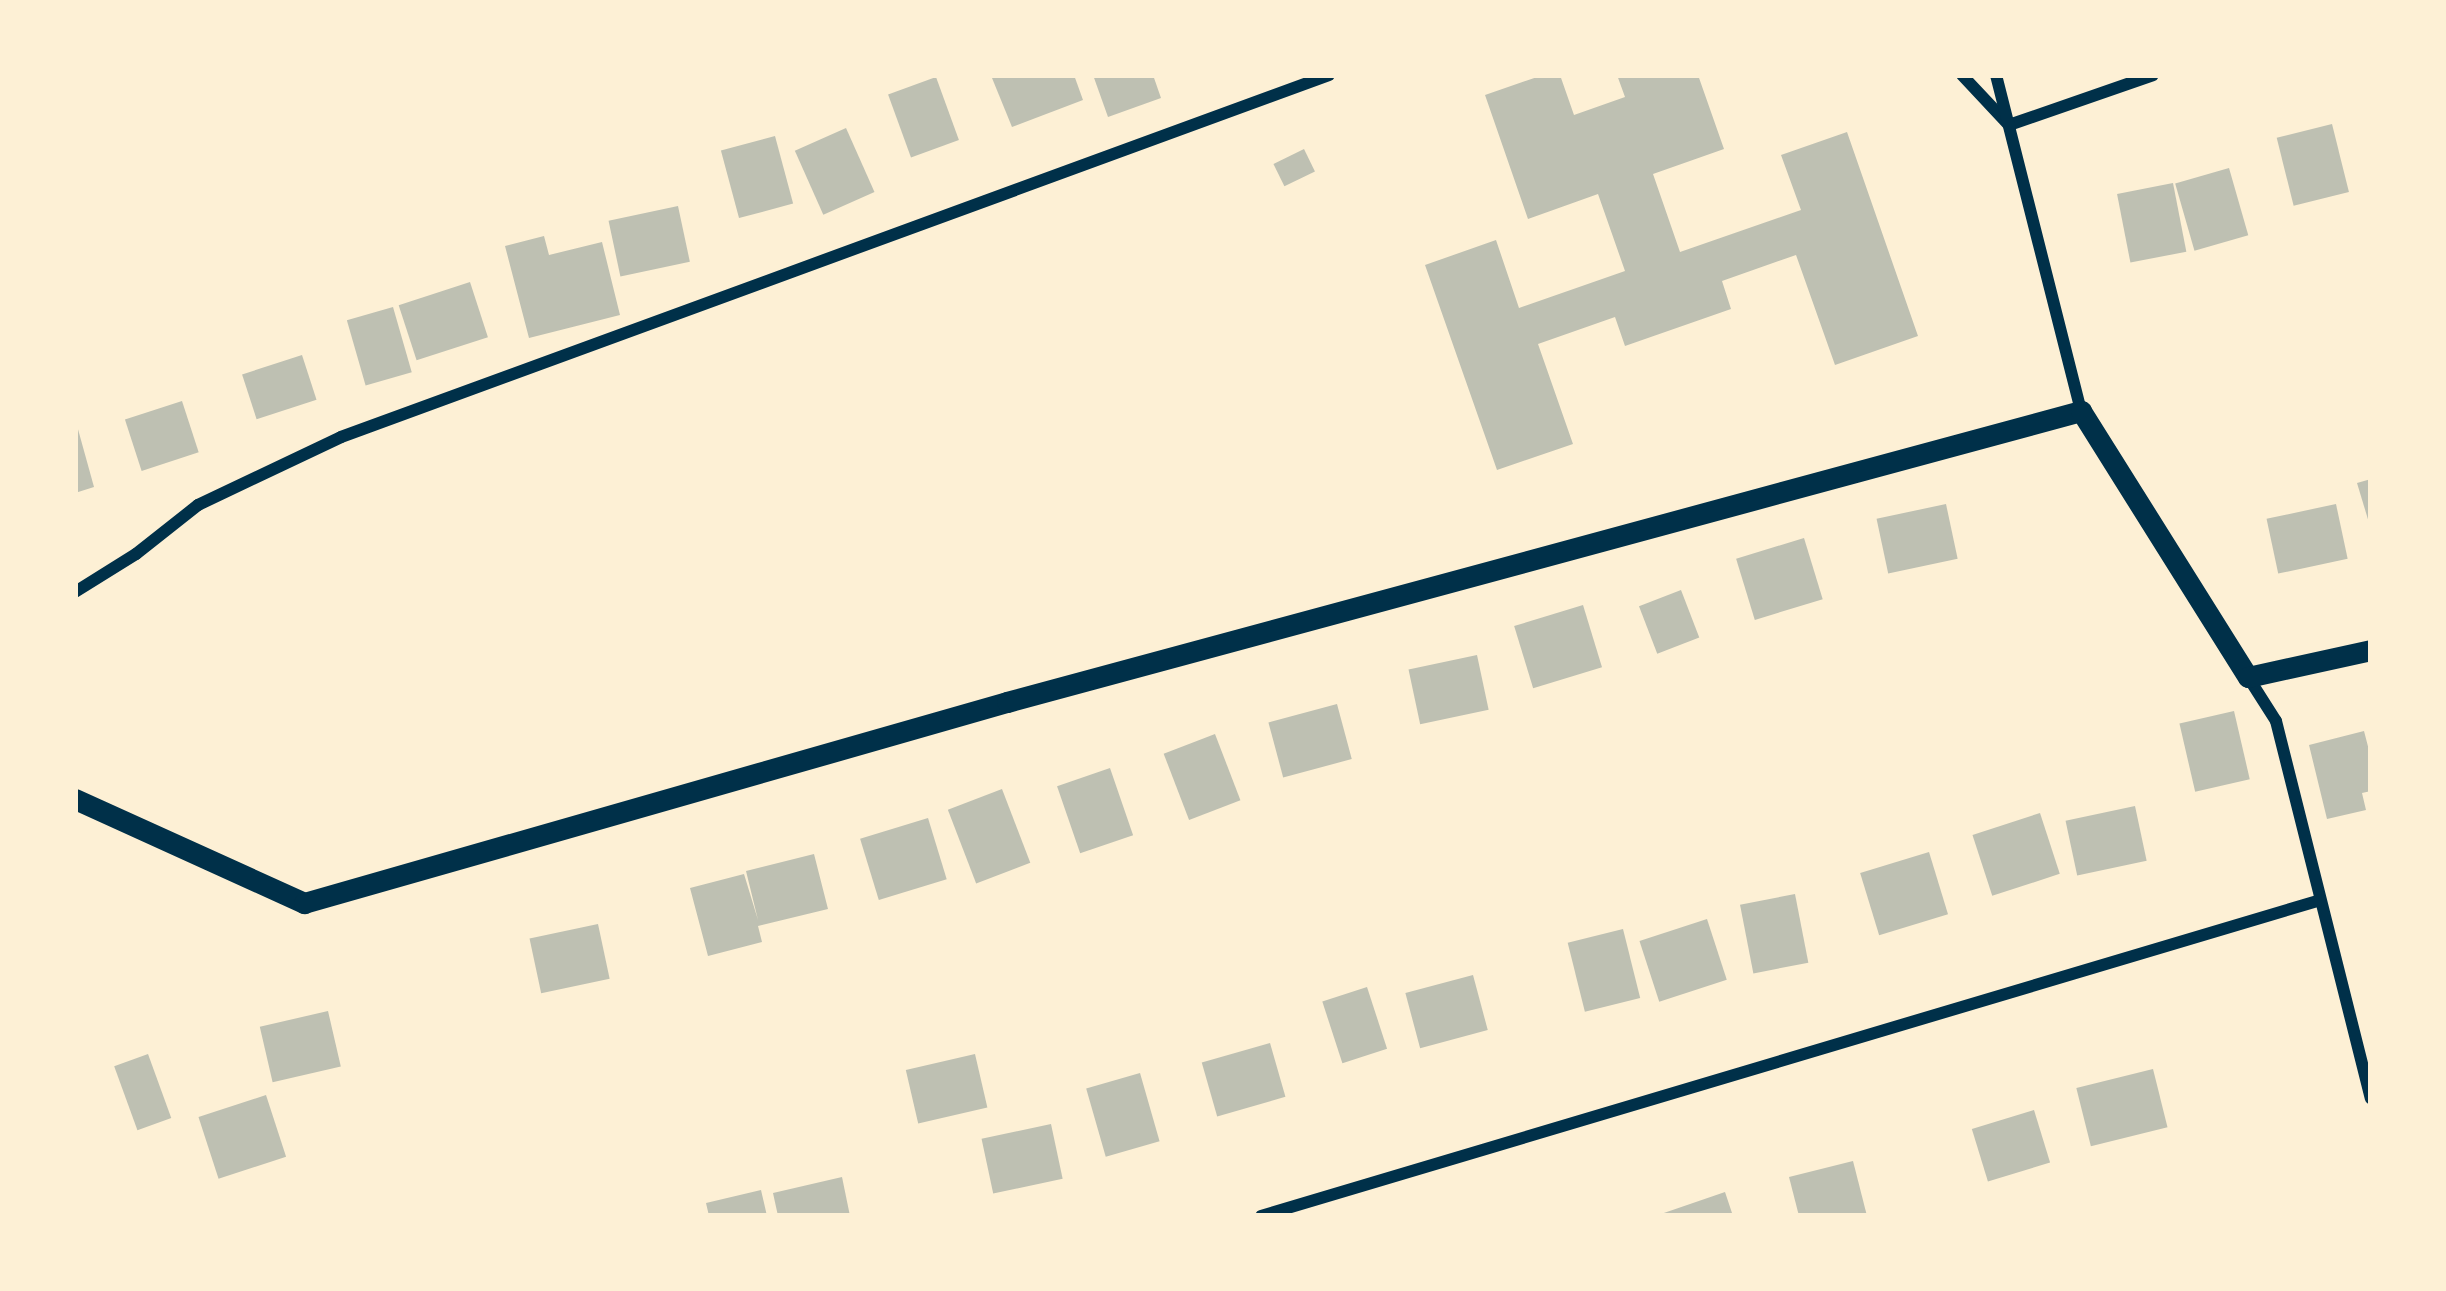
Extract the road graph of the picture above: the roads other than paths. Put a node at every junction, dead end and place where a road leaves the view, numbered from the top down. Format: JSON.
{"nodes":[{"id":1,"x":1329,"y":75,"type":"edge"},
{"id":2,"x":1962,"y":75,"type":"edge"},
{"id":3,"x":1996,"y":75,"type":"edge"},
{"id":4,"x":2152,"y":75,"type":"edge"},
{"id":5,"x":2009,"y":125,"type":"junction"},
{"id":6,"x":2081,"y":411,"type":"junction"},
{"id":7,"x":75,"y":592,"type":"edge"},
{"id":8,"x":2371,"y":650,"type":"edge"},
{"id":9,"x":2248,"y":677,"type":"junction"},
{"id":10,"x":75,"y":799,"type":"edge"},
{"id":11,"x":2320,"y":900,"type":"junction"},
{"id":12,"x":2371,"y":1098,"type":"edge"},
{"id":13,"x":1262,"y":1216,"type":"edge"}],
"edges":[{"from":1,"to":7,"type":"street"},
{"from":2,"to":5,"type":"street"},
{"from":3,"to":5,"type":"street"},
{"from":4,"to":5,"type":"street"},
{"from":5,"to":6,"type":"street"},
{"from":6,"to":9,"type":"street"},
{"from":6,"to":10,"type":"street"},
{"from":8,"to":9,"type":"street"},
{"from":9,"to":11,"type":"street"},
{"from":11,"to":12,"type":"street"},
{"from":11,"to":13,"type":"street"}]}
